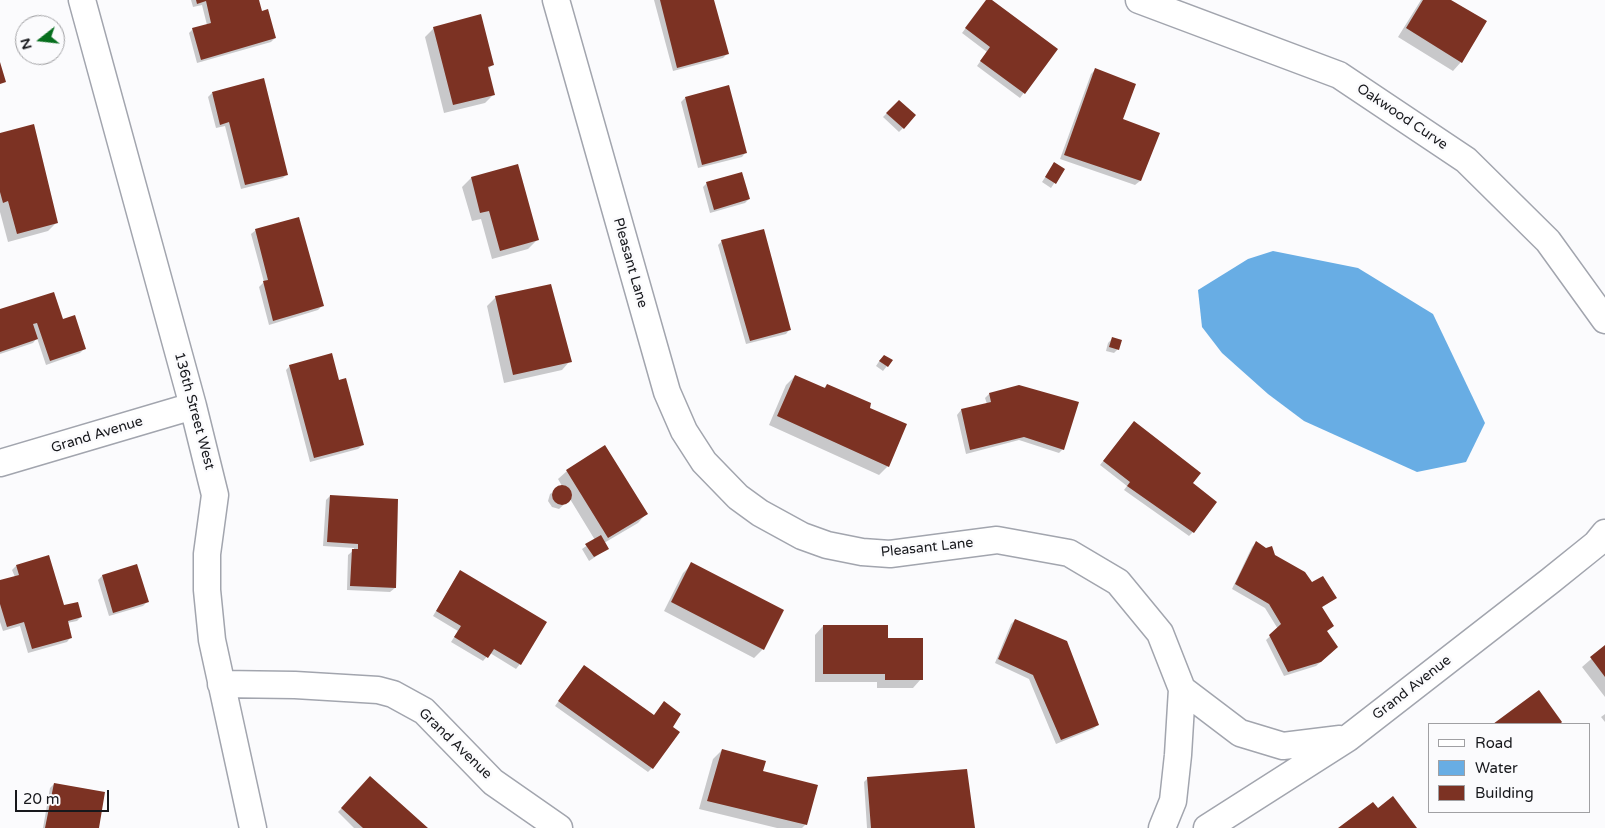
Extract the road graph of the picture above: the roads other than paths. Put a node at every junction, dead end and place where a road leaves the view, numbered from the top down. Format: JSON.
{"nodes":[{"id":1,"x":82,"y":0,"type":"edge"},
{"id":2,"x":556,"y":0,"type":"edge"},
{"id":3,"x":1139,"y":0,"type":"edge"},
{"id":4,"x":1605,"y":320,"type":"edge"},
{"id":5,"x":193,"y":406,"type":"junction"},
{"id":6,"x":0,"y":463,"type":"edge"},
{"id":7,"x":1605,"y":533,"type":"edge"},
{"id":8,"x":220,"y":684,"type":"junction"},
{"id":9,"x":1182,"y":689,"type":"junction"},
{"id":10,"x":1348,"y":738,"type":"junction"},
{"id":11,"x":253,"y":828,"type":"edge"},
{"id":12,"x":558,"y":828,"type":"edge"},
{"id":13,"x":1162,"y":828,"type":"edge"},
{"id":14,"x":1206,"y":828,"type":"edge"}],
"edges":[{"from":1,"to":5,"type":"street","name":"136th Street West"},
{"from":2,"to":9,"type":"street","name":"Pleasant Lane"},
{"from":3,"to":4,"type":"street","name":"Oakwood Curve"},
{"from":5,"to":6,"type":"street","name":"Grand Avenue"},
{"from":5,"to":8,"type":"street","name":"136th Street West"},
{"from":7,"to":10,"type":"street","name":"Grand Avenue"},
{"from":8,"to":11,"type":"street","name":"136th Street West"},
{"from":8,"to":12,"type":"street","name":"Grand Avenue"},
{"from":9,"to":10,"type":"street"},
{"from":9,"to":13,"type":"street","name":"Pleasant Lane"},
{"from":10,"to":14,"type":"street","name":"Grand Avenue"}]}
